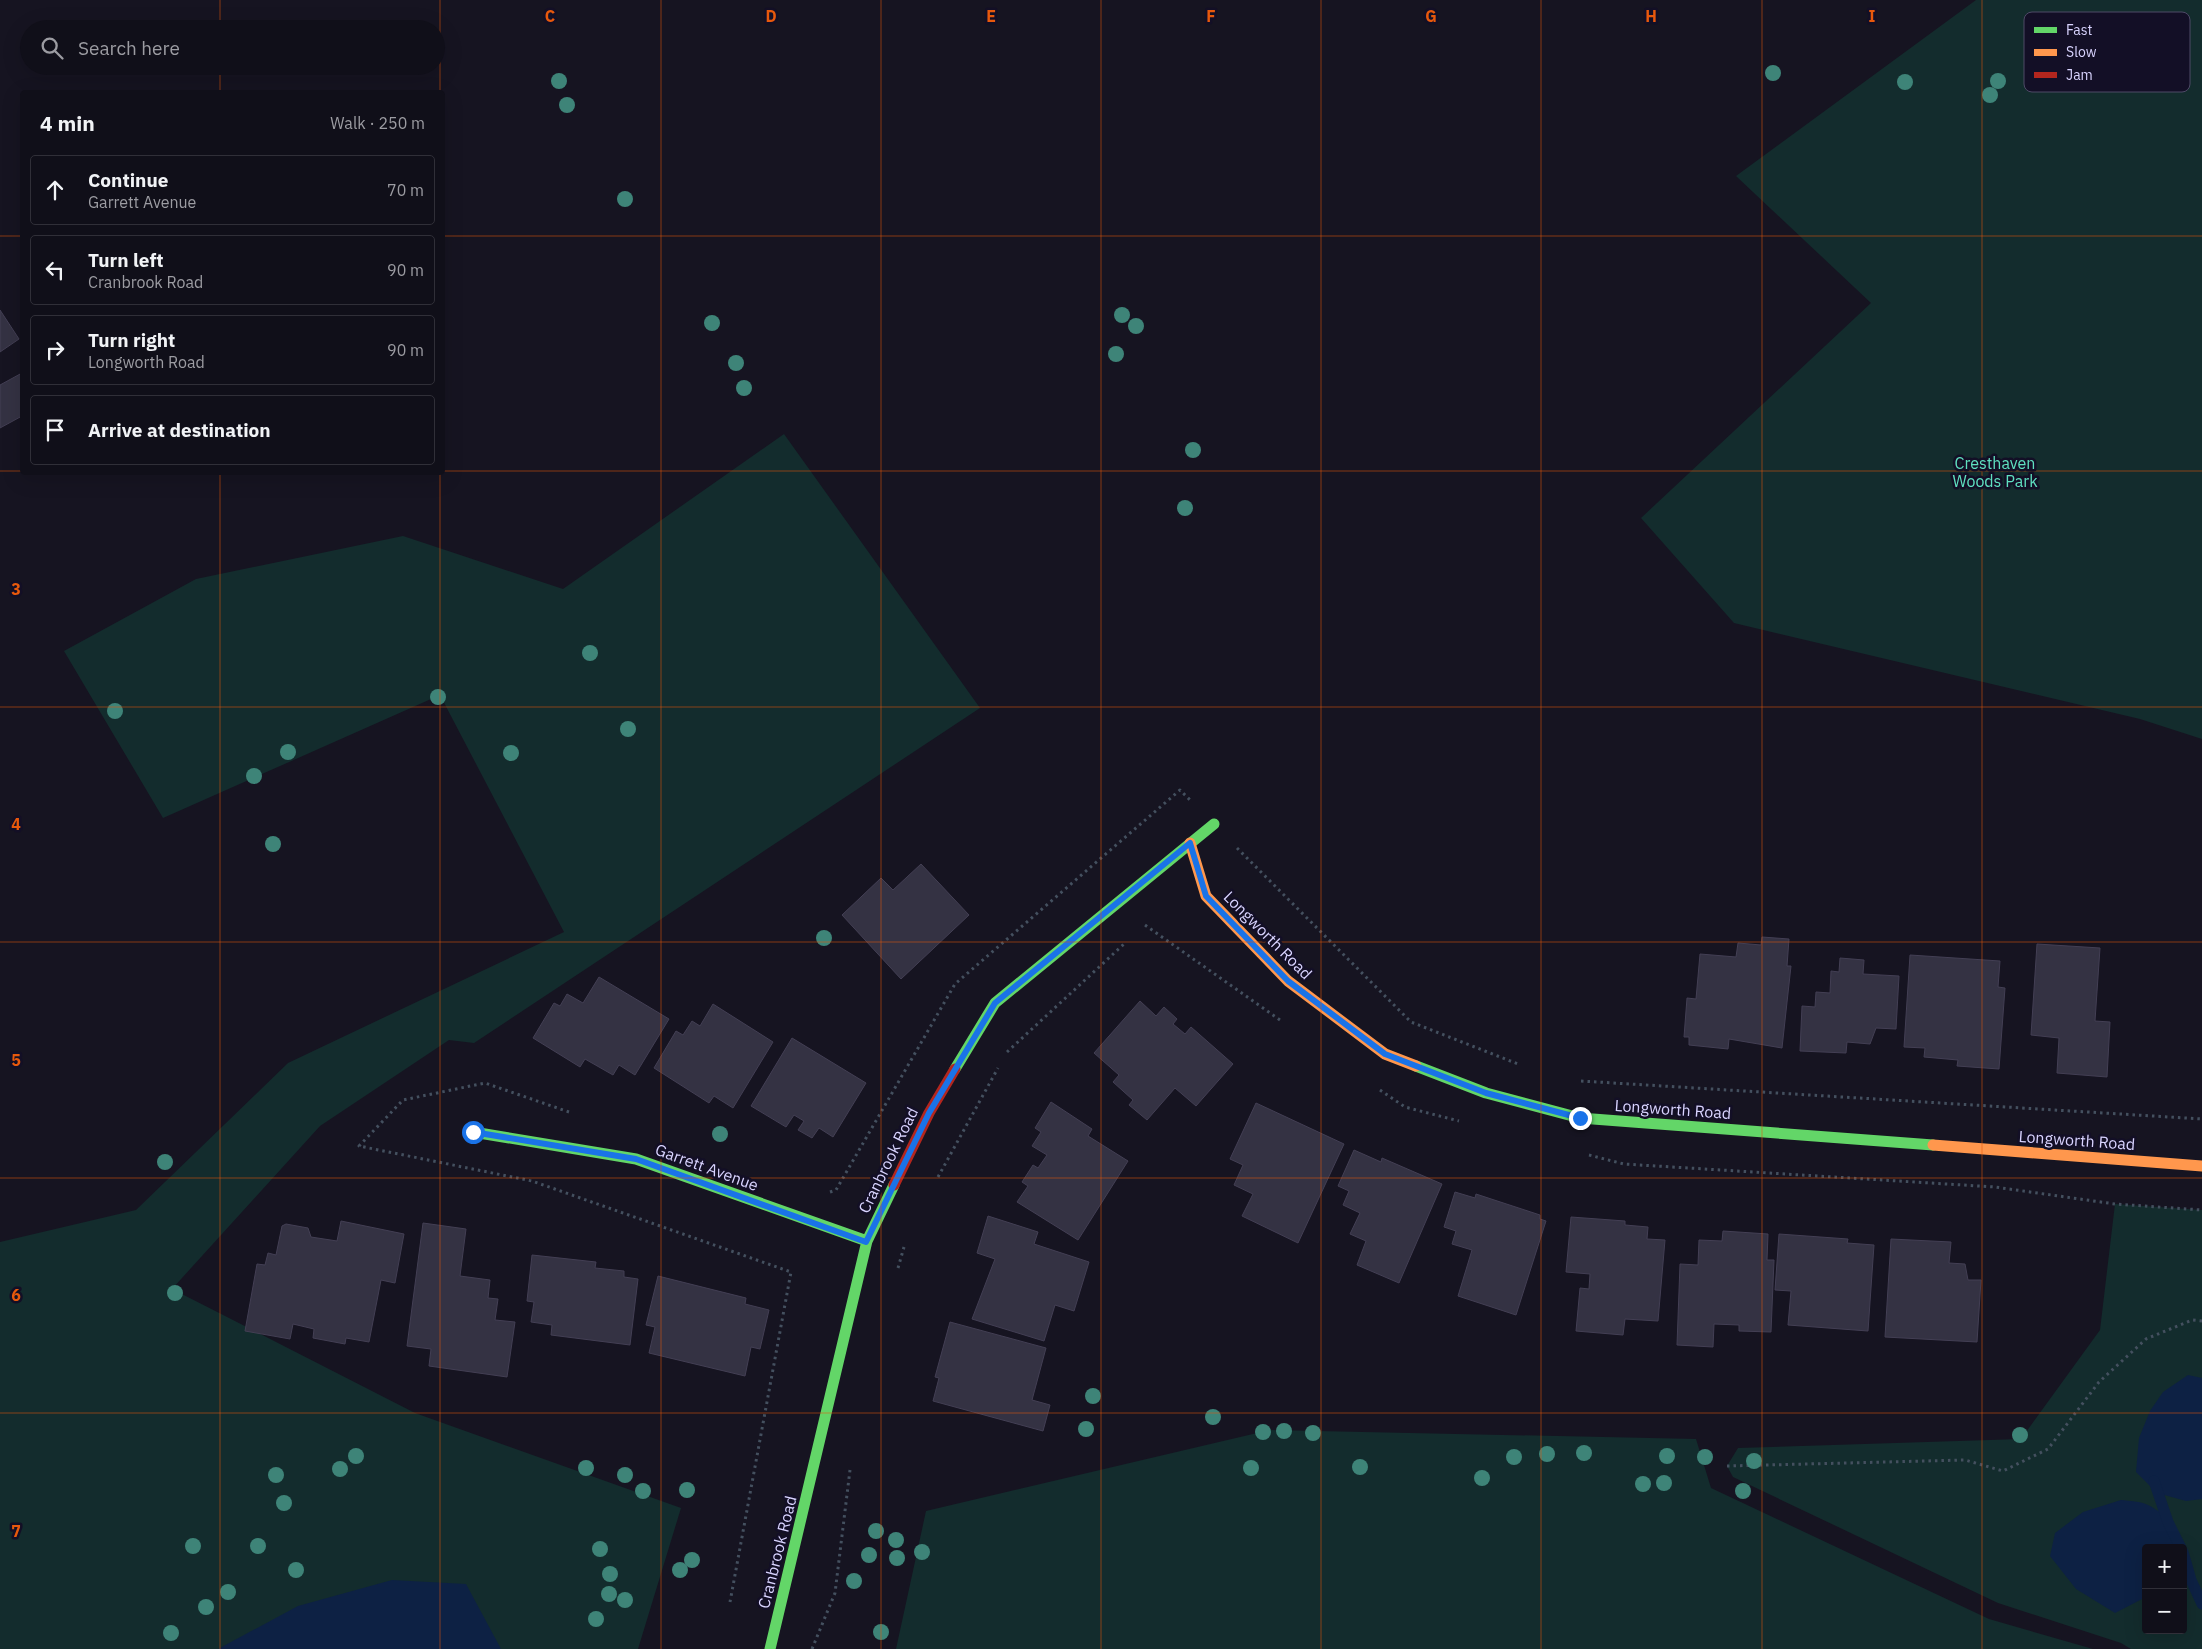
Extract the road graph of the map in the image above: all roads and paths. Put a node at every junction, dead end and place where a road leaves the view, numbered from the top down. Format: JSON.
{"nodes":[{"id":1,"x":1214,"y":824,"type":"dead end"},
{"id":2,"x":1190,"y":843,"type":"junction"},
{"id":3,"x":1250,"y":860,"type":"dead end"},
{"id":4,"x":1138,"y":931,"type":"dead end"},
{"id":5,"x":1130,"y":938,"type":"dead end"},
{"id":6,"x":1283,"y":1022,"type":"dead end"},
{"id":7,"x":1521,"y":1066,"type":"dead end"},
{"id":8,"x":1577,"y":1081,"type":"dead end"},
{"id":9,"x":1372,"y":1084,"type":"dead end"},
{"id":10,"x":2202,"y":1119,"type":"edge"},
{"id":11,"x":1462,"y":1122,"type":"dead end"},
{"id":12,"x":473,"y":1132,"type":"dead end"},
{"id":13,"x":1586,"y":1154,"type":"dead end"},
{"id":14,"x":2202,"y":1166,"type":"edge"},
{"id":15,"x":937,"y":1179,"type":"dead end"},
{"id":16,"x":2202,"y":1210,"type":"edge"},
{"id":17,"x":906,"y":1238,"type":"dead end"},
{"id":18,"x":866,"y":1242,"type":"junction"},
{"id":19,"x":791,"y":1272,"type":"dead end"},
{"id":20,"x":896,"y":1275,"type":"dead end"},
{"id":21,"x":2202,"y":1321,"type":"edge"},
{"id":22,"x":851,"y":1461,"type":"dead end"},
{"id":23,"x":1727,"y":1466,"type":"dead end"},
{"id":24,"x":730,"y":1602,"type":"dead end"},
{"id":25,"x":770,"y":1649,"type":"edge"},
{"id":26,"x":812,"y":1649,"type":"edge"}],
"edges":[{"from":1,"to":2,"type":"street","name":"Cranbrook Road"},
{"from":2,"to":14,"type":"street","name":"Longworth Road"},
{"from":2,"to":18,"type":"street","name":"Cranbrook Road"},
{"from":3,"to":7,"type":"path"},
{"from":4,"to":6,"type":"path"},
{"from":5,"to":15,"type":"path"},
{"from":8,"to":10,"type":"path"},
{"from":9,"to":11,"type":"path"},
{"from":12,"to":18,"type":"street","name":"Garrett Avenue"},
{"from":13,"to":16,"type":"path"},
{"from":17,"to":20,"type":"path"},
{"from":18,"to":25,"type":"street","name":"Cranbrook Road"},
{"from":19,"to":24,"type":"path"},
{"from":21,"to":23,"type":"path"},
{"from":22,"to":26,"type":"path"}]}
